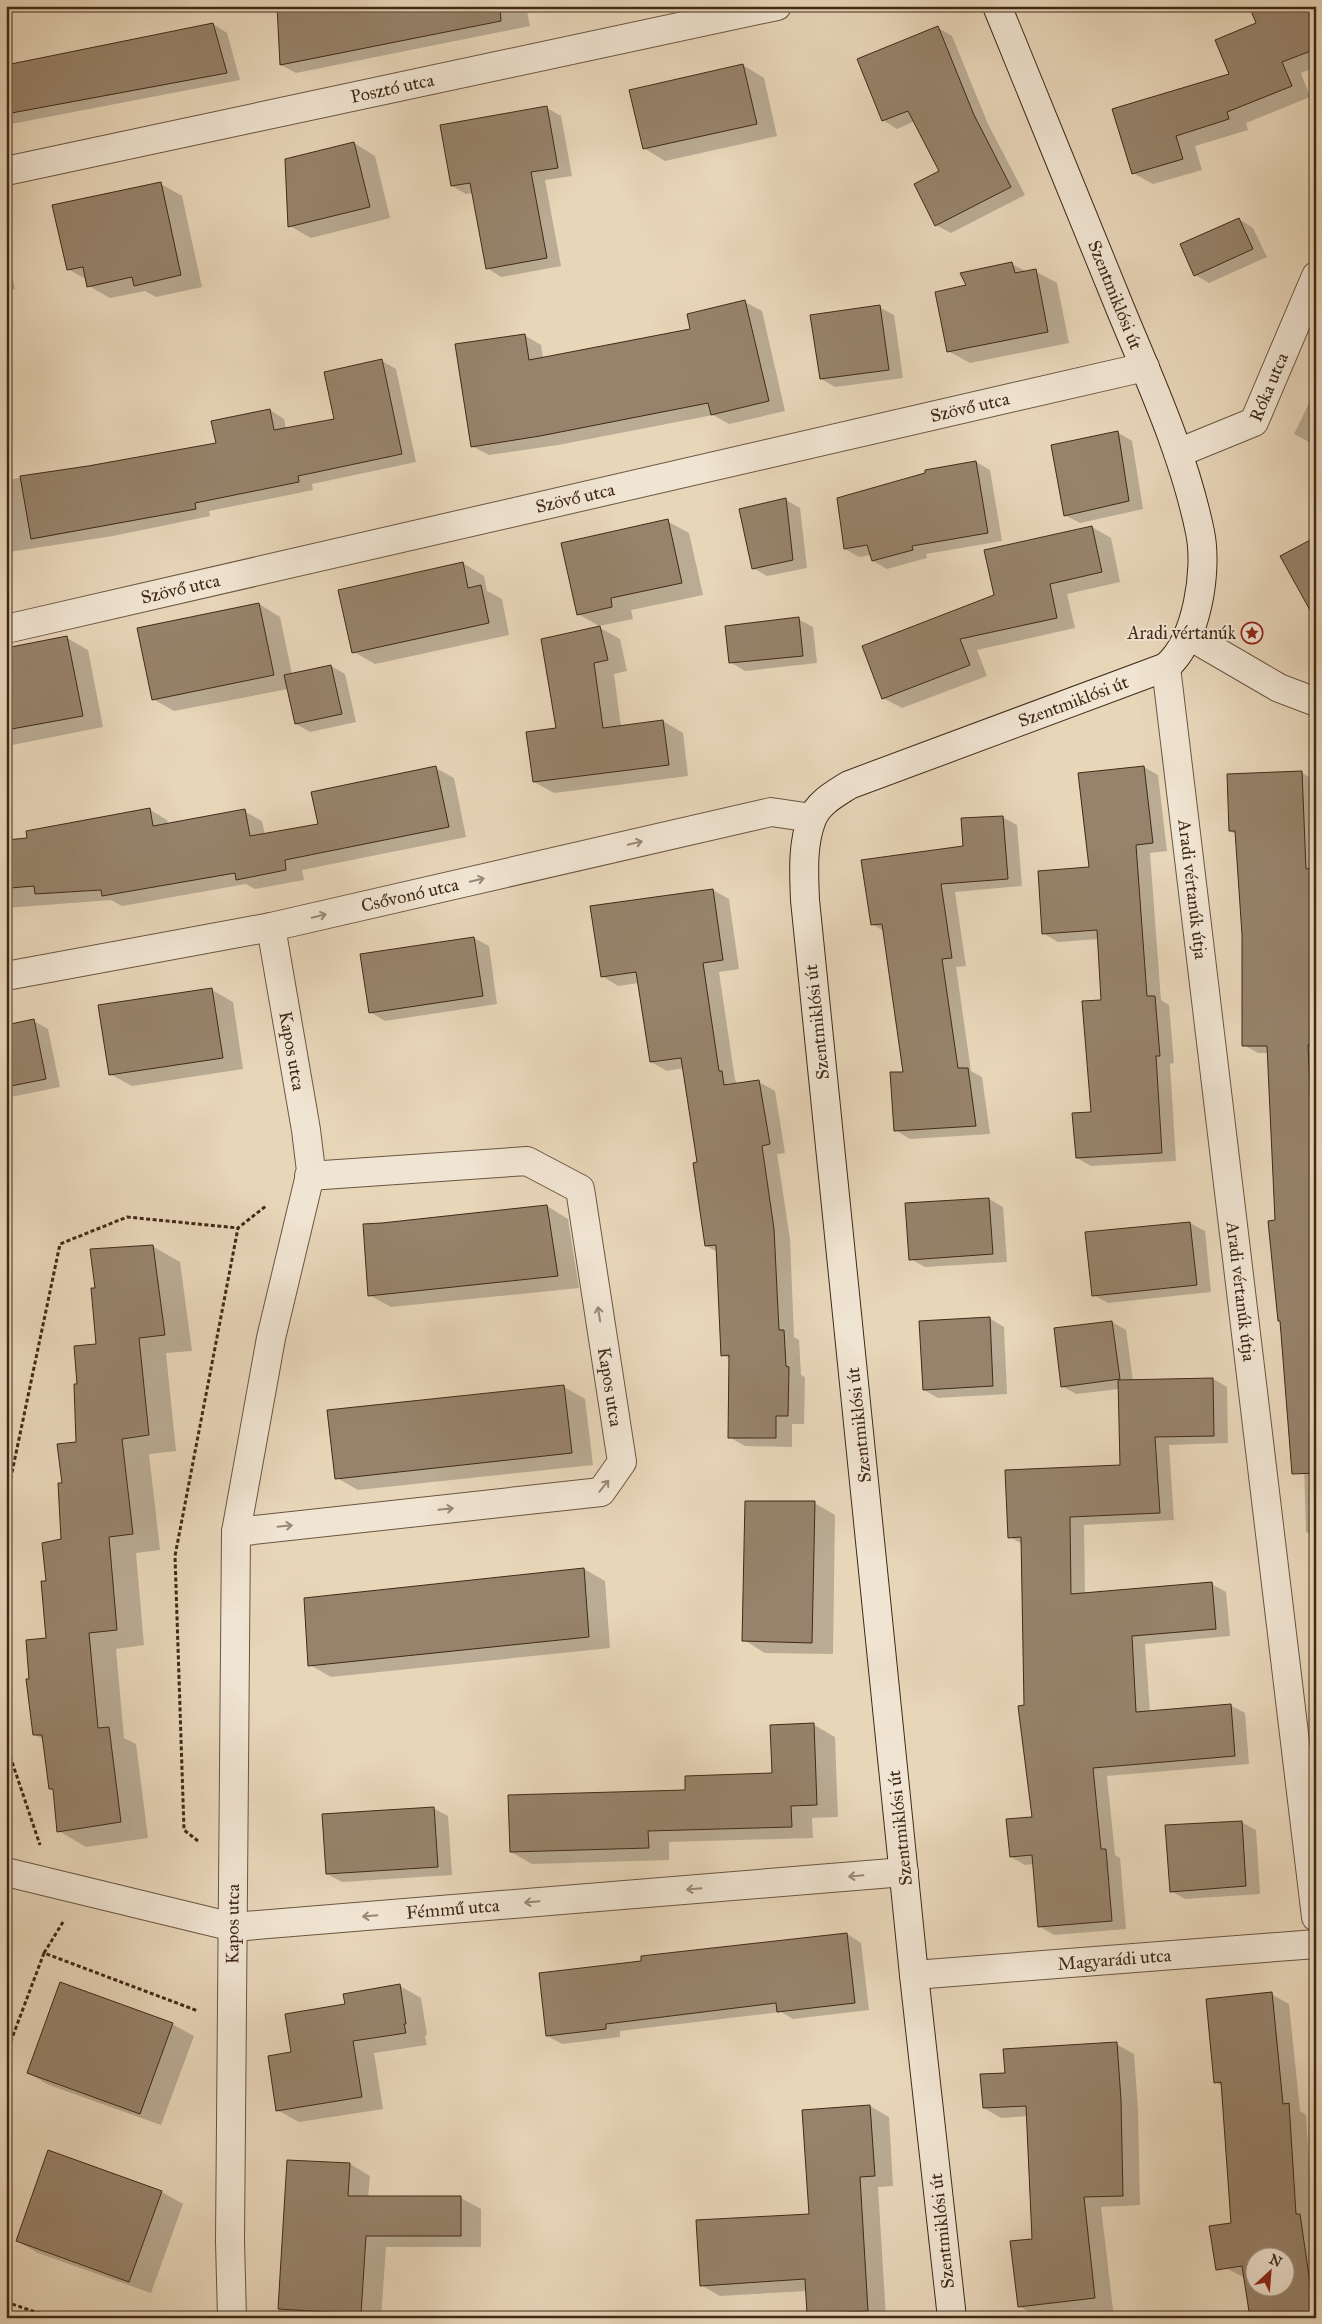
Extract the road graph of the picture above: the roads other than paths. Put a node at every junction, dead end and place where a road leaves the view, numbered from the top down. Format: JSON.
{"nodes":[{"id":1,"x":777,"y":6,"type":"edge"},
{"id":2,"x":997,"y":6,"type":"edge"},
{"id":3,"x":6,"y":171,"type":"edge"},
{"id":4,"x":1316,"y":276,"type":"edge"},
{"id":5,"x":1144,"y":367,"type":"junction"},
{"id":6,"x":1178,"y":453,"type":"junction"},
{"id":7,"x":6,"y":629,"type":"edge"},
{"id":8,"x":1188,"y":635,"type":"junction"},
{"id":9,"x":1166,"y":667,"type":"junction"},
{"id":10,"x":1316,"y":702,"type":"edge"},
{"id":11,"x":812,"y":818,"type":"junction"},
{"id":12,"x":271,"y":927,"type":"junction"},
{"id":13,"x":6,"y":976,"type":"edge"},
{"id":14,"x":309,"y":1176,"type":"junction"},
{"id":15,"x":236,"y":1532,"type":"junction"},
{"id":16,"x":6,"y":1872,"type":"edge"},
{"id":17,"x":904,"y":1872,"type":"junction"},
{"id":18,"x":1316,"y":1917,"type":"edge"},
{"id":19,"x":233,"y":1927,"type":"junction"},
{"id":20,"x":1316,"y":1944,"type":"edge"},
{"id":21,"x":914,"y":1975,"type":"junction"},
{"id":22,"x":232,"y":2318,"type":"edge"},
{"id":23,"x":952,"y":2318,"type":"edge"}],
"edges":[{"from":1,"to":3,"type":"street","name":"Posztó utca"},
{"from":2,"to":5,"type":"street","name":"Szentmiklósi út"},
{"from":4,"to":6,"type":"street","name":"Róka utca"},
{"from":5,"to":6,"type":"street","name":"Szentmiklósi út"},
{"from":5,"to":7,"type":"street","name":"Szövő utca"},
{"from":6,"to":8,"type":"street","name":"Szentmiklósi út"},
{"from":8,"to":9,"type":"street","name":"Szentmiklósi út"},
{"from":8,"to":10,"type":"street"},
{"from":9,"to":11,"type":"street","name":"Szentmiklósi út"},
{"from":9,"to":18,"type":"street","name":"Aradi vértanúk útja"},
{"from":12,"to":11,"type":"street","name":"Csővonó utca","one_way":true},
{"from":11,"to":17,"type":"street","name":"Szentmiklósi út"},
{"from":12,"to":13,"type":"street","name":"Csővonó utca"},
{"from":12,"to":14,"type":"street","name":"Kapos utca"},
{"from":14,"to":15,"type":"street","name":"Kapos utca"},
{"from":15,"to":14,"type":"street","name":"Kapos utca","one_way":true},
{"from":15,"to":19,"type":"street","name":"Kapos utca"},
{"from":16,"to":19,"type":"street","name":"Fémmű utca"},
{"from":17,"to":19,"type":"street","name":"Fémmű utca","one_way":true},
{"from":17,"to":21,"type":"street","name":"Szentmiklósi út"},
{"from":19,"to":22,"type":"street","name":"Kapos utca"},
{"from":20,"to":21,"type":"street","name":"Magyarádi utca"},
{"from":21,"to":23,"type":"street","name":"Szentmiklósi út"}]}
